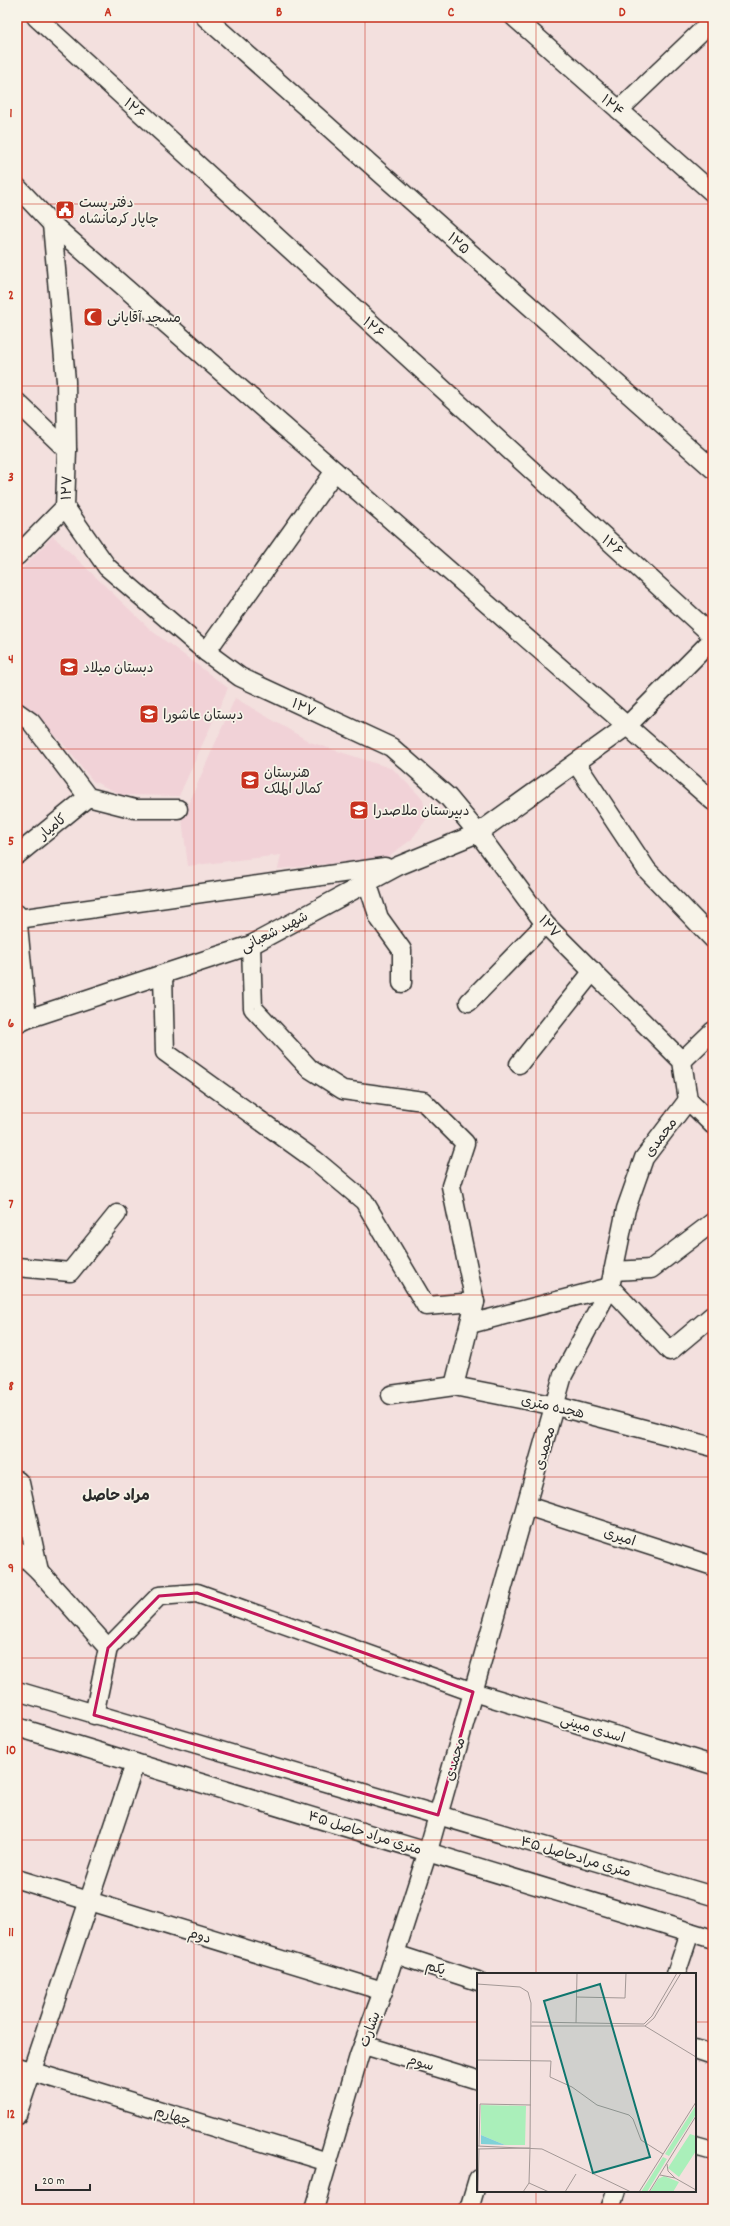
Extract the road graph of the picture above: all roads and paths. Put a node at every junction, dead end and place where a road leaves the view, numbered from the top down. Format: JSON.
{"nodes":[{"id":1,"x":36,"y":17,"type":"edge"},
{"id":2,"x":205,"y":17,"type":"edge"},
{"id":3,"x":514,"y":17,"type":"edge"},
{"id":4,"x":713,"y":20,"type":"edge"},
{"id":5,"x":619,"y":110,"type":"junction"},
{"id":6,"x":17,"y":187,"type":"edge"},
{"id":7,"x":713,"y":193,"type":"edge"},
{"id":8,"x":52,"y":224,"type":"junction"},
{"id":9,"x":17,"y":402,"type":"edge"},
{"id":10,"x":68,"y":450,"type":"junction"},
{"id":11,"x":713,"y":469,"type":"edge"},
{"id":12,"x":335,"y":471,"type":"junction"},
{"id":13,"x":65,"y":507,"type":"junction"},
{"id":14,"x":17,"y":556,"type":"edge"},
{"id":15,"x":713,"y":638,"type":"edge"},
{"id":16,"x":206,"y":652,"type":"junction"},
{"id":17,"x":17,"y":712,"type":"edge"},
{"id":18,"x":627,"y":726,"type":"junction"},
{"id":19,"x":576,"y":763,"type":"junction"},
{"id":20,"x":88,"y":797,"type":"junction"},
{"id":21,"x":713,"y":801,"type":"edge"},
{"id":22,"x":178,"y":809,"type":"dead end"},
{"id":23,"x":478,"y":833,"type":"junction"},
{"id":24,"x":17,"y":855,"type":"edge"},
{"id":25,"x":398,"y":866,"type":"junction"},
{"id":26,"x":367,"y":882,"type":"junction"},
{"id":27,"x":17,"y":916,"type":"edge"},
{"id":28,"x":545,"y":924,"type":"junction"},
{"id":29,"x":713,"y":939,"type":"edge"},
{"id":30,"x":251,"y":945,"type":"junction"},
{"id":31,"x":593,"y":971,"type":"junction"},
{"id":32,"x":163,"y":975,"type":"junction"},
{"id":33,"x":402,"y":983,"type":"dead end"},
{"id":34,"x":469,"y":1002,"type":"dead end"},
{"id":35,"x":22,"y":1022,"type":"edge"},
{"id":36,"x":713,"y":1031,"type":"edge"},
{"id":37,"x":682,"y":1061,"type":"junction"},
{"id":38,"x":519,"y":1064,"type":"dead end"},
{"id":39,"x":688,"y":1100,"type":"junction"},
{"id":40,"x":713,"y":1125,"type":"edge"},
{"id":41,"x":117,"y":1214,"type":"dead end"},
{"id":42,"x":713,"y":1222,"type":"edge"},
{"id":43,"x":17,"y":1267,"type":"edge"},
{"id":44,"x":611,"y":1279,"type":"junction"},
{"id":45,"x":475,"y":1302,"type":"junction"},
{"id":46,"x":713,"y":1315,"type":"edge"},
{"id":47,"x":470,"y":1324,"type":"junction"},
{"id":48,"x":454,"y":1386,"type":"junction"},
{"id":49,"x":391,"y":1395,"type":"dead end"},
{"id":50,"x":556,"y":1406,"type":"junction"},
{"id":51,"x":713,"y":1447,"type":"edge"},
{"id":52,"x":17,"y":1480,"type":"edge"},
{"id":53,"x":527,"y":1506,"type":"junction"},
{"id":54,"x":17,"y":1550,"type":"edge"},
{"id":55,"x":17,"y":1566,"type":"edge"},
{"id":56,"x":713,"y":1566,"type":"edge"},
{"id":57,"x":39,"y":1571,"type":"junction"},
{"id":58,"x":108,"y":1648,"type":"junction"},
{"id":59,"x":17,"y":1691,"type":"edge"},
{"id":60,"x":473,"y":1692,"type":"junction"},
{"id":61,"x":94,"y":1715,"type":"junction"},
{"id":62,"x":17,"y":1727,"type":"edge"},
{"id":63,"x":135,"y":1762,"type":"junction"},
{"id":64,"x":713,"y":1765,"type":"edge"},
{"id":65,"x":438,"y":1815,"type":"junction"},
{"id":66,"x":428,"y":1851,"type":"junction"},
{"id":67,"x":17,"y":1879,"type":"edge"},
{"id":68,"x":713,"y":1896,"type":"edge"},
{"id":69,"x":88,"y":1901,"type":"junction"},
{"id":70,"x":690,"y":1932,"type":"junction"},
{"id":71,"x":713,"y":1939,"type":"edge"},
{"id":72,"x":395,"y":1954,"type":"junction"},
{"id":73,"x":676,"y":1973,"type":"edge"},
{"id":74,"x":477,"y":1981,"type":"edge"},
{"id":75,"x":383,"y":1991,"type":"junction"},
{"id":76,"x":364,"y":2045,"type":"junction"},
{"id":77,"x":696,"y":2049,"type":"edge"},
{"id":78,"x":713,"y":2055,"type":"edge"},
{"id":79,"x":24,"y":2069,"type":"edge"},
{"id":80,"x":477,"y":2080,"type":"edge"},
{"id":81,"x":17,"y":2115,"type":"edge"},
{"id":82,"x":696,"y":2146,"type":"edge"},
{"id":83,"x":713,"y":2151,"type":"edge"},
{"id":84,"x":328,"y":2162,"type":"junction"},
{"id":85,"x":477,"y":2182,"type":"edge"},
{"id":86,"x":616,"y":2192,"type":"edge"},
{"id":87,"x":314,"y":2209,"type":"edge"},
{"id":88,"x":469,"y":2209,"type":"edge"},
{"id":89,"x":610,"y":2209,"type":"edge"}],
"edges":[{"from":1,"to":15,"type":"street","name":"۱۲۶"},
{"from":2,"to":11,"type":"street","name":"۱۲۵"},
{"from":3,"to":5,"type":"street","name":"۱۲۴"},
{"from":4,"to":5,"type":"street"},
{"from":5,"to":7,"type":"street","name":"۱۲۴"},
{"from":6,"to":8,"type":"street"},
{"from":8,"to":10,"type":"street","name":"۱۲۷"},
{"from":8,"to":12,"type":"street"},
{"from":9,"to":10,"type":"street"},
{"from":10,"to":13,"type":"street","name":"۱۲۷"},
{"from":12,"to":16,"type":"street"},
{"from":12,"to":18,"type":"street"},
{"from":13,"to":14,"type":"street"},
{"from":13,"to":16,"type":"street","name":"۱۲۷"},
{"from":15,"to":18,"type":"street","name":"شهید شعبانی"},
{"from":16,"to":23,"type":"street","name":"۱۲۷"},
{"from":17,"to":20,"type":"street"},
{"from":18,"to":19,"type":"street","name":"شهید شعبانی"},
{"from":18,"to":21,"type":"street"},
{"from":19,"to":23,"type":"street","name":"شهید شعبانی"},
{"from":19,"to":29,"type":"street"},
{"from":20,"to":22,"type":"street"},
{"from":20,"to":24,"type":"street","name":"کامیار"},
{"from":23,"to":25,"type":"street","name":"شهید شعبانی"},
{"from":23,"to":28,"type":"street","name":"۱۲۷"},
{"from":25,"to":26,"type":"street","name":"شهید شعبانی"},
{"from":25,"to":27,"type":"street"},
{"from":26,"to":30,"type":"street","name":"شهید شعبانی"},
{"from":26,"to":33,"type":"street"},
{"from":27,"to":35,"type":"street"},
{"from":28,"to":31,"type":"street","name":"۱۲۷"},
{"from":28,"to":34,"type":"street"},
{"from":30,"to":32,"type":"street","name":"شهید شعبانی"},
{"from":30,"to":45,"type":"street"},
{"from":31,"to":37,"type":"street","name":"۱۲۷"},
{"from":31,"to":38,"type":"street"},
{"from":32,"to":35,"type":"street","name":"شهید شعبانی"},
{"from":32,"to":45,"type":"street"},
{"from":36,"to":37,"type":"street"},
{"from":37,"to":39,"type":"street"},
{"from":39,"to":40,"type":"street"},
{"from":39,"to":44,"type":"street","name":"محمدی"},
{"from":41,"to":43,"type":"street"},
{"from":42,"to":44,"type":"street"},
{"from":44,"to":46,"type":"street"},
{"from":44,"to":47,"type":"street"},
{"from":44,"to":50,"type":"street","name":"محمدی"},
{"from":45,"to":47,"type":"street"},
{"from":47,"to":48,"type":"street"},
{"from":48,"to":49,"type":"street","name":"هجده متری"},
{"from":48,"to":50,"type":"street","name":"هجده متری"},
{"from":50,"to":51,"type":"street","name":"هجده متری"},
{"from":50,"to":53,"type":"street","name":"محمدی"},
{"from":52,"to":57,"type":"street"},
{"from":53,"to":56,"type":"street","name":"امیری"},
{"from":53,"to":60,"type":"street","name":"محمدی"},
{"from":54,"to":57,"type":"street"},
{"from":55,"to":57,"type":"street"},
{"from":57,"to":58,"type":"street"},
{"from":58,"to":60,"type":"street","name":"اسدی مبینی"},
{"from":58,"to":61,"type":"street"},
{"from":59,"to":61,"type":"street"},
{"from":60,"to":64,"type":"street","name":"اسدی مبینی"},
{"from":60,"to":65,"type":"street","name":"محمدی"},
{"from":61,"to":65,"type":"street"},
{"from":62,"to":63,"type":"street","name":"۴۵ متری مراد حاصل"},
{"from":63,"to":66,"type":"street","name":"۴۵ متری مراد حاصل"},
{"from":63,"to":69,"type":"street"},
{"from":65,"to":66,"type":"street","name":"محمدی"},
{"from":65,"to":68,"type":"street","name":"۴۵ متری مرادحاصل"},
{"from":66,"to":70,"type":"street","name":"۴۵ متری مراد حاصل"},
{"from":66,"to":72,"type":"street","name":"بشارت"},
{"from":67,"to":69,"type":"street","name":"دوم"},
{"from":69,"to":75,"type":"street","name":"دوم"},
{"from":69,"to":79,"type":"street"},
{"from":70,"to":71,"type":"street","name":"۴۵ متری مراد حاصل"},
{"from":70,"to":73,"type":"street"},
{"from":72,"to":74,"type":"street","name":"یکم"},
{"from":72,"to":75,"type":"street","name":"بشارت"},
{"from":75,"to":76,"type":"street","name":"بشارت"},
{"from":76,"to":80,"type":"street","name":"سوم"},
{"from":76,"to":84,"type":"street","name":"بشارت"},
{"from":77,"to":78,"type":"street"},
{"from":79,"to":81,"type":"street"},
{"from":79,"to":84,"type":"street","name":"چهارم"},
{"from":82,"to":83,"type":"street"},
{"from":84,"to":87,"type":"street","name":"بشارت"},
{"from":85,"to":88,"type":"street"},
{"from":86,"to":89,"type":"street"}]}
